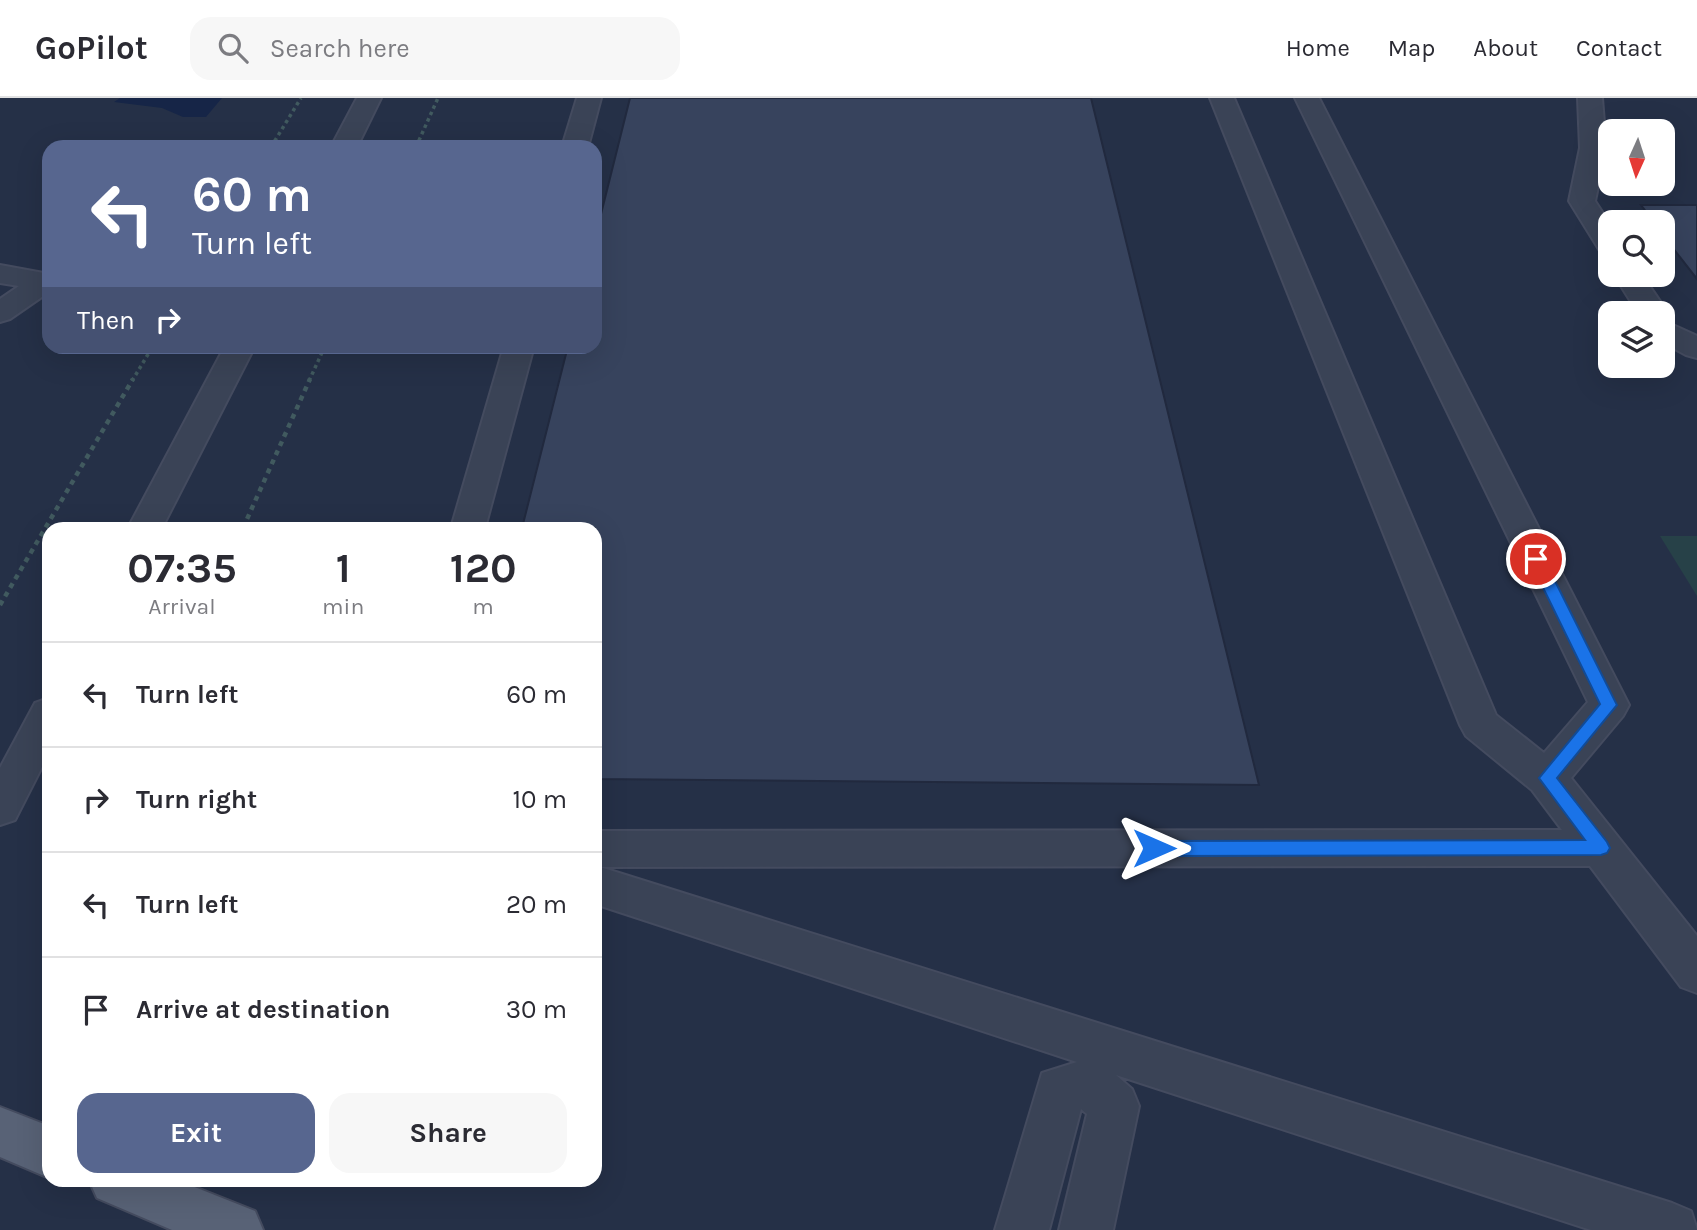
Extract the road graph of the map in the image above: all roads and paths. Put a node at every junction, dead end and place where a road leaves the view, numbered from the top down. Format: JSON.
{"nodes":[{"id":1,"x":300,"y":98,"type":"edge"},
{"id":2,"x":369,"y":98,"type":"edge"},
{"id":3,"x":438,"y":98,"type":"edge"},
{"id":4,"x":589,"y":98,"type":"edge"},
{"id":5,"x":1222,"y":98,"type":"edge"},
{"id":6,"x":1307,"y":98,"type":"edge"},
{"id":7,"x":1590,"y":98,"type":"edge"},
{"id":8,"x":275,"y":140,"type":"edge"},
{"id":9,"x":348,"y":140,"type":"edge"},
{"id":10,"x":419,"y":140,"type":"edge"},
{"id":11,"x":577,"y":140,"type":"edge"},
{"id":12,"x":1598,"y":226,"type":"edge"},
{"id":13,"x":0,"y":274,"type":"edge"},
{"id":14,"x":42,"y":283,"type":"edge"},
{"id":15,"x":42,"y":286,"type":"edge"},
{"id":16,"x":0,"y":313,"type":"edge"},
{"id":17,"x":1675,"y":336,"type":"edge"},
{"id":18,"x":1697,"y":349,"type":"edge"},
{"id":19,"x":148,"y":354,"type":"edge"},
{"id":20,"x":236,"y":354,"type":"edge"},
{"id":21,"x":321,"y":354,"type":"edge"},
{"id":22,"x":517,"y":354,"type":"edge"},
{"id":23,"x":49,"y":522,"type":"edge"},
{"id":24,"x":148,"y":522,"type":"edge"},
{"id":25,"x":246,"y":522,"type":"edge"},
{"id":26,"x":470,"y":522,"type":"edge"},
{"id":27,"x":42,"y":534,"type":"edge"},
{"id":28,"x":0,"y":605,"type":"edge"},
{"id":29,"x":42,"y":727,"type":"edge"},
{"id":30,"x":1547,"y":778,"type":"junction"},
{"id":31,"x":0,"y":808,"type":"edge"},
{"id":32,"x":1601,"y":848,"type":"junction"},
{"id":33,"x":602,"y":849,"type":"edge"},
{"id":34,"x":602,"y":888,"type":"edge"},
{"id":35,"x":1697,"y":972,"type":"edge"},
{"id":36,"x":1094,"y":1064,"type":"junction"},
{"id":37,"x":0,"y":1132,"type":"edge"},
{"id":38,"x":42,"y":1149,"type":"edge"},
{"id":39,"x":132,"y":1187,"type":"edge"},
{"id":40,"x":236,"y":1230,"type":"edge"},
{"id":41,"x":1022,"y":1230,"type":"edge"},
{"id":42,"x":1086,"y":1230,"type":"edge"},
{"id":43,"x":1672,"y":1230,"type":"edge"}],
"edges":[{"from":1,"to":8,"type":"path"},
{"from":2,"to":9,"type":"street"},
{"from":3,"to":10,"type":"path"},
{"from":4,"to":11,"type":"street"},
{"from":5,"to":30,"type":"street"},
{"from":6,"to":30,"type":"street"},
{"from":7,"to":12,"type":"street"},
{"from":13,"to":14,"type":"street"},
{"from":15,"to":16,"type":"street"},
{"from":17,"to":18,"type":"street"},
{"from":19,"to":23,"type":"path"},
{"from":20,"to":24,"type":"street"},
{"from":21,"to":25,"type":"path"},
{"from":22,"to":26,"type":"street"},
{"from":27,"to":28,"type":"path"},
{"from":29,"to":31,"type":"street"},
{"from":30,"to":32,"type":"street"},
{"from":32,"to":33,"type":"street"},
{"from":32,"to":35,"type":"street"},
{"from":34,"to":36,"type":"street"},
{"from":36,"to":41,"type":"street"},
{"from":36,"to":42,"type":"street"},
{"from":36,"to":43,"type":"street"},
{"from":37,"to":38,"type":"main road"},
{"from":39,"to":40,"type":"main road"}]}
